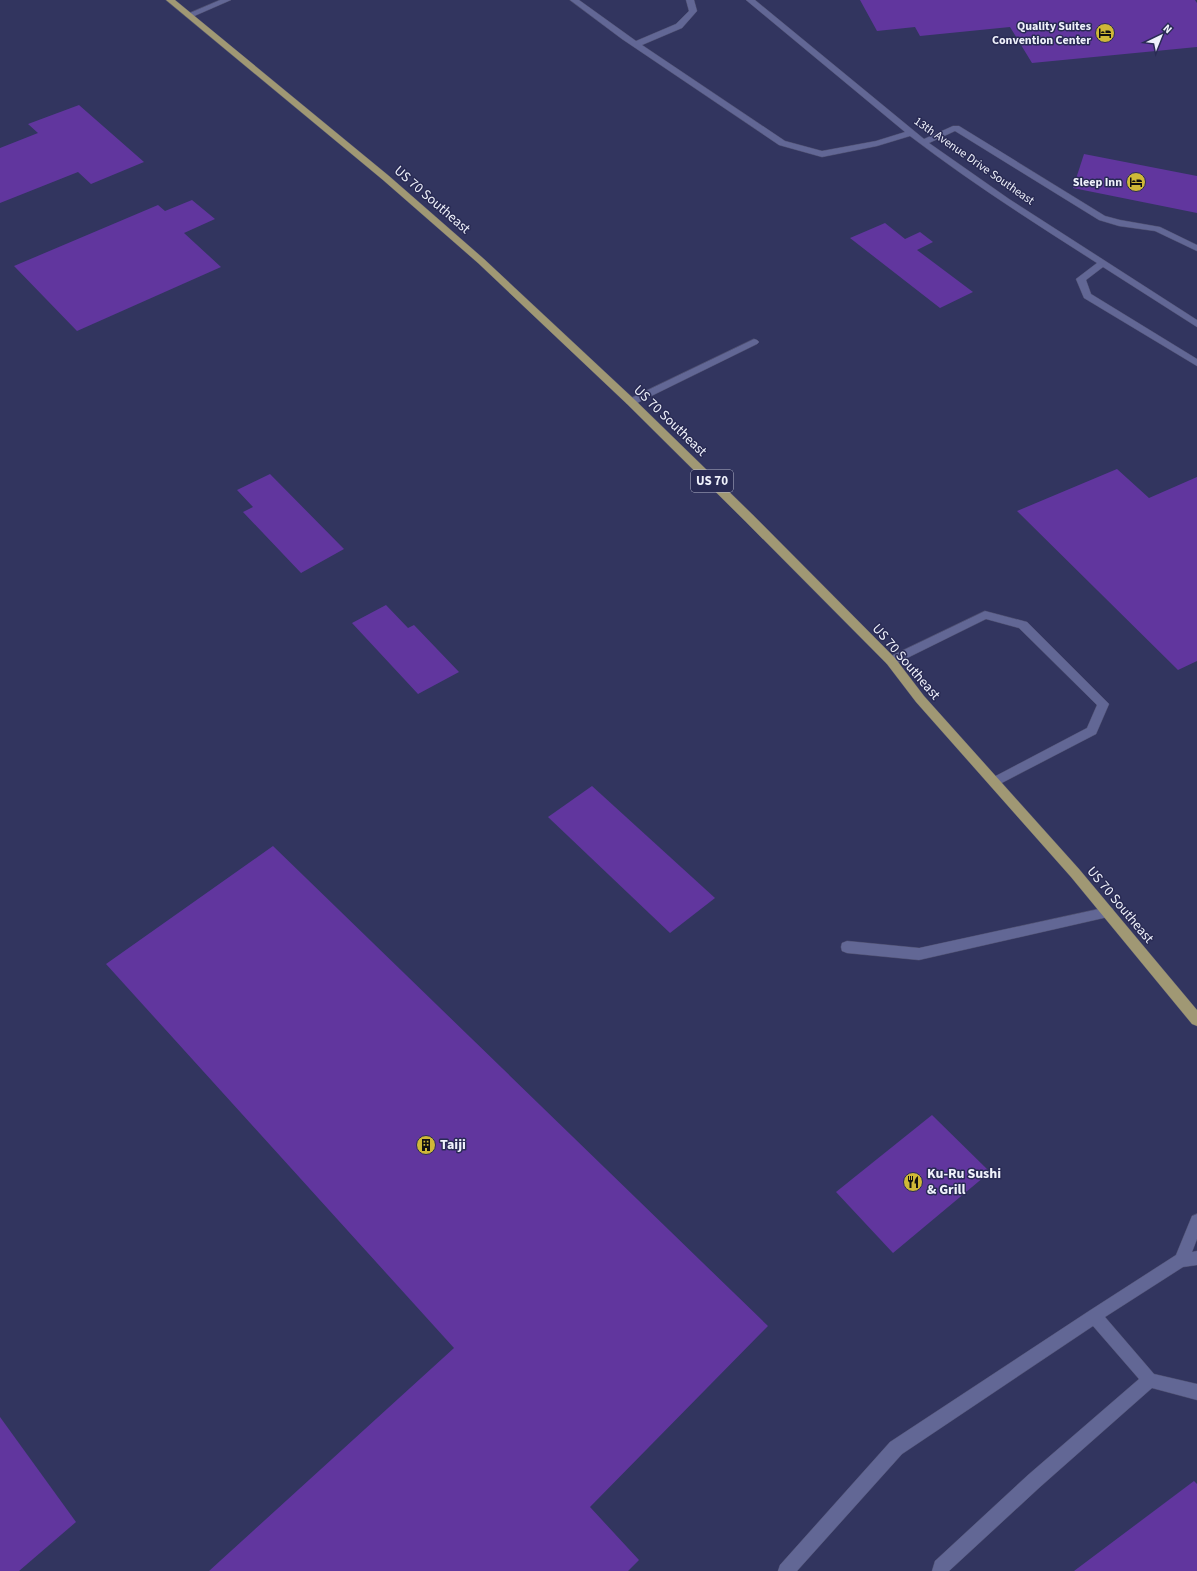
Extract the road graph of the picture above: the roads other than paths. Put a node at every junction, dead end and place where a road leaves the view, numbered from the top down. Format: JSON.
{"nodes":[{"id":1,"x":170,"y":0,"type":"edge"},
{"id":2,"x":227,"y":0,"type":"edge"},
{"id":3,"x":574,"y":0,"type":"edge"},
{"id":4,"x":690,"y":0,"type":"edge"},
{"id":5,"x":750,"y":0,"type":"edge"},
{"id":6,"x":189,"y":15,"type":"junction"},
{"id":7,"x":636,"y":44,"type":"junction"},
{"id":8,"x":911,"y":133,"type":"junction"},
{"id":9,"x":923,"y":142,"type":"junction"},
{"id":10,"x":1197,"y":237,"type":"edge"},
{"id":11,"x":1182,"y":241,"type":"junction"},
{"id":12,"x":1197,"y":248,"type":"edge"},
{"id":13,"x":1103,"y":263,"type":"junction"},
{"id":14,"x":1196,"y":322,"type":"edge"},
{"id":15,"x":754,"y":342,"type":"dead end"},
{"id":16,"x":1197,"y":363,"type":"edge"},
{"id":17,"x":631,"y":402,"type":"junction"},
{"id":18,"x":891,"y":661,"type":"junction"},
{"id":19,"x":994,"y":782,"type":"junction"},
{"id":20,"x":1108,"y":912,"type":"junction"},
{"id":21,"x":847,"y":947,"type":"dead end"},
{"id":22,"x":1197,"y":1020,"type":"edge"},
{"id":23,"x":1197,"y":1221,"type":"edge"},
{"id":24,"x":1197,"y":1258,"type":"edge"},
{"id":25,"x":1181,"y":1260,"type":"junction"},
{"id":26,"x":1094,"y":1316,"type":"junction"},
{"id":27,"x":1150,"y":1380,"type":"junction"},
{"id":28,"x":1197,"y":1392,"type":"edge"},
{"id":29,"x":786,"y":1571,"type":"edge"},
{"id":30,"x":940,"y":1571,"type":"edge"}],
"edges":[{"from":1,"to":6,"type":"main road","name":"US 70 Southeast","number":"US 70"},
{"from":2,"to":6,"type":"street"},
{"from":3,"to":7,"type":"street"},
{"from":4,"to":7,"type":"street"},
{"from":5,"to":8,"type":"street","name":"13th Avenue Drive Southeast"},
{"from":6,"to":17,"type":"main road","name":"US 70 Southeast","number":"US 70"},
{"from":7,"to":8,"type":"street"},
{"from":8,"to":9,"type":"street","name":"13th Avenue Drive Southeast"},
{"from":9,"to":11,"type":"street"},
{"from":9,"to":13,"type":"street","name":"13th Avenue Drive Southeast"},
{"from":10,"to":11,"type":"street"},
{"from":11,"to":12,"type":"street"},
{"from":13,"to":14,"type":"street","name":"13th Avenue Drive Southeast"},
{"from":13,"to":16,"type":"street"},
{"from":15,"to":17,"type":"street"},
{"from":17,"to":18,"type":"main road","name":"US 70 Southeast","number":"US 70"},
{"from":18,"to":19,"type":"main road","name":"US 70 Southeast","number":"US 70"},
{"from":18,"to":19,"type":"street"},
{"from":19,"to":20,"type":"main road","name":"US 70 Southeast","number":"US 70"},
{"from":20,"to":21,"type":"street"},
{"from":20,"to":22,"type":"main road","name":"US 70 Southeast","number":"US 70"},
{"from":23,"to":25,"type":"street"},
{"from":24,"to":25,"type":"street"},
{"from":25,"to":26,"type":"street"},
{"from":26,"to":27,"type":"street"},
{"from":26,"to":29,"type":"street"},
{"from":27,"to":28,"type":"street"},
{"from":27,"to":30,"type":"street"}]}
